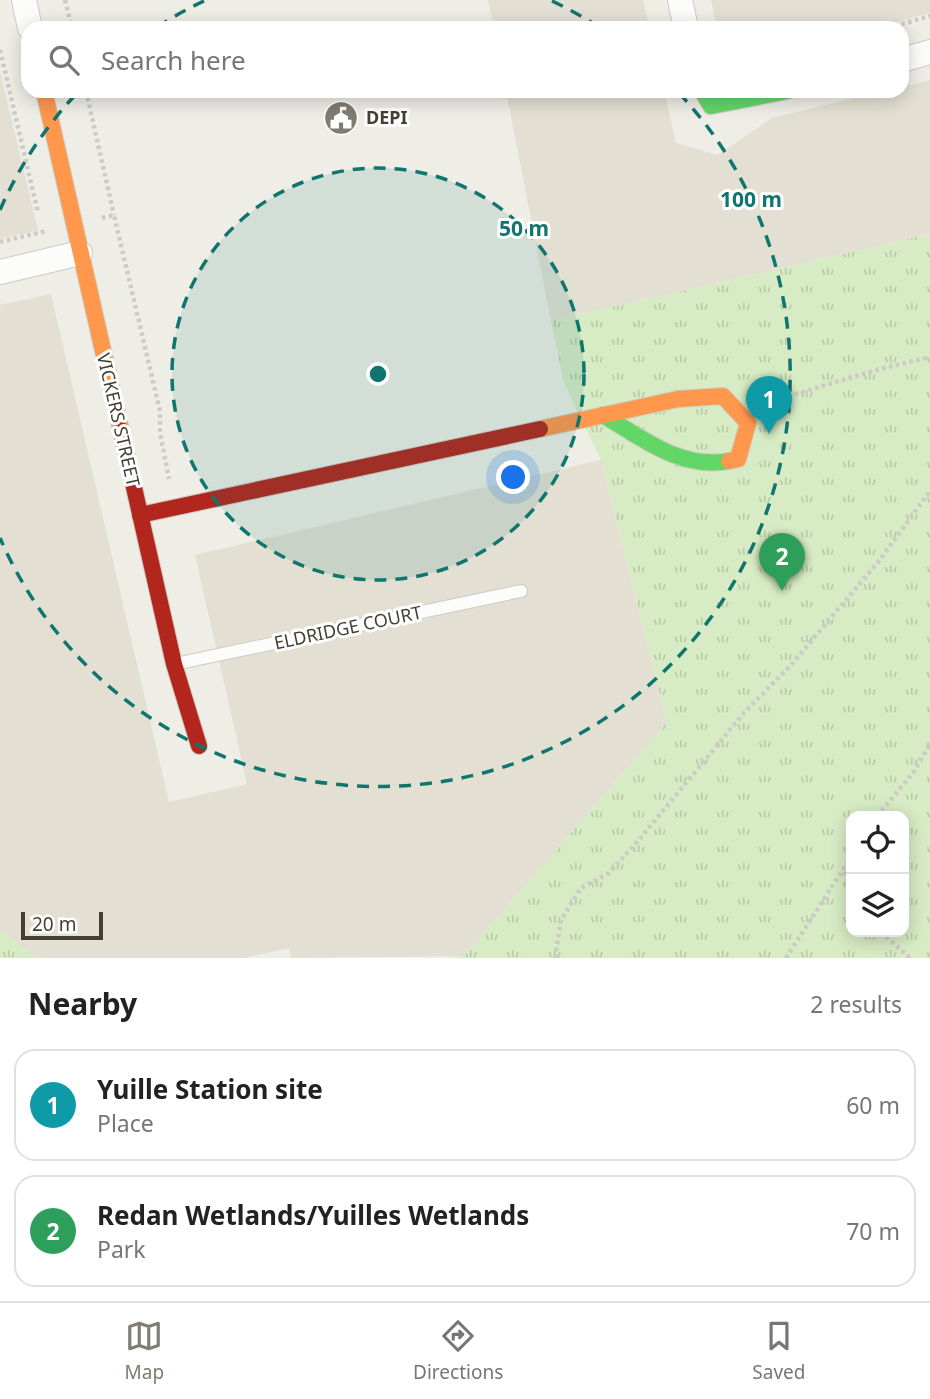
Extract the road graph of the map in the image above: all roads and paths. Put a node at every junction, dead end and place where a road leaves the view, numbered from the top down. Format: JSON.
{"nodes":[{"id":1,"x":24,"y":0,"type":"edge"},
{"id":2,"x":65,"y":0,"type":"edge"},
{"id":3,"x":680,"y":0,"type":"edge"},
{"id":4,"x":930,"y":16,"type":"edge"},
{"id":5,"x":28,"y":21,"type":"edge"},
{"id":6,"x":70,"y":21,"type":"edge"},
{"id":7,"x":684,"y":21,"type":"edge"},
{"id":8,"x":909,"y":22,"type":"edge"},
{"id":9,"x":0,"y":50,"type":"edge"},
{"id":10,"x":930,"y":52,"type":"edge"},
{"id":11,"x":909,"y":58,"type":"edge"},
{"id":12,"x":46,"y":98,"type":"edge"},
{"id":13,"x":88,"y":98,"type":"edge"},
{"id":14,"x":706,"y":98,"type":"edge"},
{"id":15,"x":755,"y":98,"type":"edge"},
{"id":16,"x":114,"y":215,"type":"dead end"},
{"id":17,"x":0,"y":242,"type":"edge"},
{"id":18,"x":80,"y":253,"type":"junction"},
{"id":19,"x":0,"y":272,"type":"edge"},
{"id":20,"x":930,"y":358,"type":"edge"},
{"id":21,"x":737,"y":411,"type":"junction"},
{"id":22,"x":603,"y":415,"type":"junction"},
{"id":23,"x":930,"y":491,"type":"edge"},
{"id":24,"x":140,"y":515,"type":"junction"},
{"id":25,"x":521,"y":591,"type":"dead end"},
{"id":26,"x":174,"y":664,"type":"junction"},
{"id":27,"x":930,"y":744,"type":"edge"},
{"id":28,"x":199,"y":746,"type":"dead end"},
{"id":29,"x":881,"y":811,"type":"edge"},
{"id":30,"x":846,"y":868,"type":"edge"},
{"id":31,"x":844,"y":872,"type":"junction"},
{"id":32,"x":846,"y":877,"type":"edge"},
{"id":33,"x":887,"y":937,"type":"edge"},
{"id":34,"x":555,"y":958,"type":"edge"},
{"id":35,"x":786,"y":958,"type":"edge"},
{"id":36,"x":910,"y":958,"type":"edge"}],
"edges":[{"from":1,"to":5,"type":"street"},
{"from":2,"to":6,"type":"path"},
{"from":3,"to":7,"type":"street"},
{"from":4,"to":8,"type":"path"},
{"from":9,"to":17,"type":"path"},
{"from":10,"to":11,"type":"street"},
{"from":12,"to":18,"type":"street","name":"VICKERS STREET"},
{"from":13,"to":16,"type":"path"},
{"from":14,"to":15,"type":"street"},
{"from":18,"to":19,"type":"street"},
{"from":18,"to":24,"type":"street","name":"VICKERS STREET"},
{"from":20,"to":21,"type":"path"},
{"from":21,"to":22,"type":"street"},
{"from":21,"to":22,"type":"street"},
{"from":22,"to":24,"type":"street"},
{"from":23,"to":34,"type":"path"},
{"from":24,"to":26,"type":"street","name":"VICKERS STREET"},
{"from":25,"to":26,"type":"lane","name":"ELDRIDGE COURT"},
{"from":26,"to":28,"type":"street","name":"VICKERS STREET"},
{"from":27,"to":29,"type":"path"},
{"from":30,"to":31,"type":"path"},
{"from":31,"to":32,"type":"path"},
{"from":31,"to":35,"type":"path"},
{"from":33,"to":36,"type":"path"}]}
